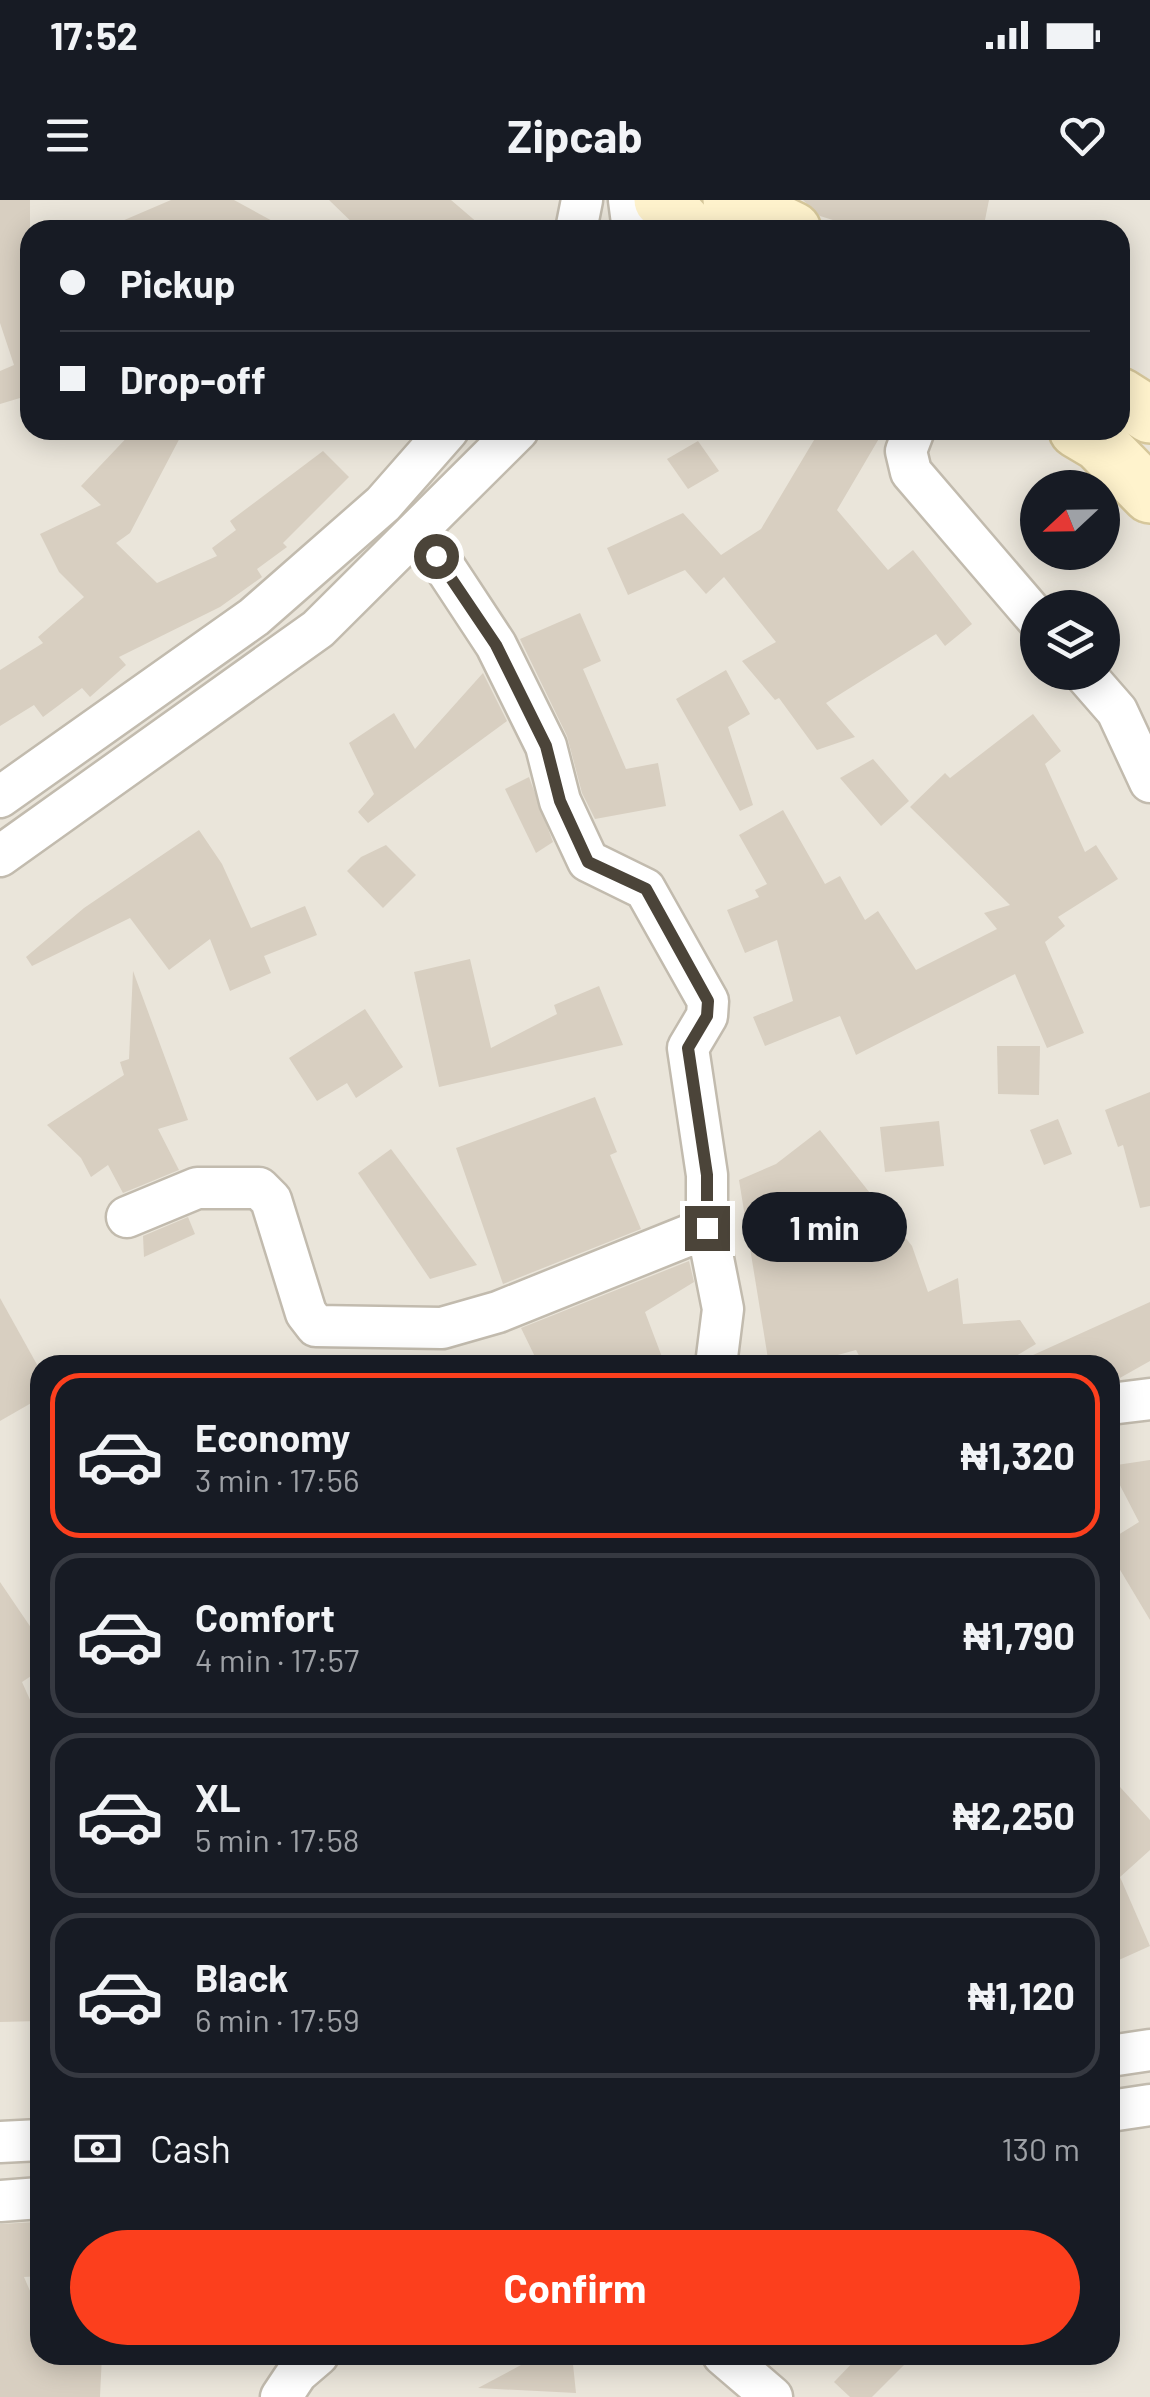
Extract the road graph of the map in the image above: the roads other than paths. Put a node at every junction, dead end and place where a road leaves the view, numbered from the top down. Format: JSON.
{"nodes":[{"id":1,"x":662,"y":200,"type":"edge"},
{"id":2,"x":731,"y":200,"type":"edge"},
{"id":3,"x":681,"y":220,"type":"edge"},
{"id":4,"x":772,"y":220,"type":"edge"},
{"id":5,"x":439,"y":440,"type":"edge"},
{"id":6,"x":508,"y":440,"type":"edge"},
{"id":7,"x":910,"y":440,"type":"edge"},
{"id":8,"x":1093,"y":440,"type":"edge"},
{"id":9,"x":1150,"y":494,"type":"edge"},
{"id":10,"x":421,"y":531,"type":"junction"},
{"id":11,"x":1020,"y":599,"type":"edge"},
{"id":12,"x":1098,"y":690,"type":"edge"},
{"id":13,"x":1150,"y":782,"type":"edge"},
{"id":14,"x":0,"y":797,"type":"edge"},
{"id":15,"x":0,"y":856,"type":"edge"},
{"id":16,"x":126,"y":1217,"type":"dead end"},
{"id":17,"x":707,"y":1228,"type":"junction"},
{"id":18,"x":717,"y":1355,"type":"edge"},
{"id":19,"x":1150,"y":1399,"type":"edge"},
{"id":20,"x":1120,"y":1403,"type":"edge"},
{"id":21,"x":1150,"y":2050,"type":"edge"},
{"id":22,"x":1120,"y":2054,"type":"edge"},
{"id":23,"x":1150,"y":2105,"type":"edge"},
{"id":24,"x":1120,"y":2110,"type":"edge"},
{"id":25,"x":30,"y":2140,"type":"edge"},
{"id":26,"x":0,"y":2142,"type":"edge"},
{"id":27,"x":30,"y":2199,"type":"edge"},
{"id":28,"x":0,"y":2201,"type":"edge"},
{"id":29,"x":306,"y":2365,"type":"edge"},
{"id":30,"x":735,"y":2365,"type":"edge"},
{"id":31,"x":281,"y":2397,"type":"edge"},
{"id":32,"x":772,"y":2397,"type":"edge"}],
"edges":[{"from":1,"to":3,"type":"main road"},
{"from":2,"to":4,"type":"main road"},
{"from":5,"to":14,"type":"street"},
{"from":6,"to":10,"type":"street"},
{"from":7,"to":11,"type":"street"},
{"from":8,"to":9,"type":"main road"},
{"from":10,"to":15,"type":"street"},
{"from":10,"to":17,"type":"street"},
{"from":12,"to":13,"type":"street"},
{"from":16,"to":17,"type":"street"},
{"from":17,"to":18,"type":"street"},
{"from":19,"to":20,"type":"street"},
{"from":21,"to":22,"type":"street"},
{"from":23,"to":24,"type":"street"},
{"from":25,"to":26,"type":"street"},
{"from":27,"to":28,"type":"street"},
{"from":29,"to":31,"type":"street"},
{"from":30,"to":32,"type":"street"}]}
